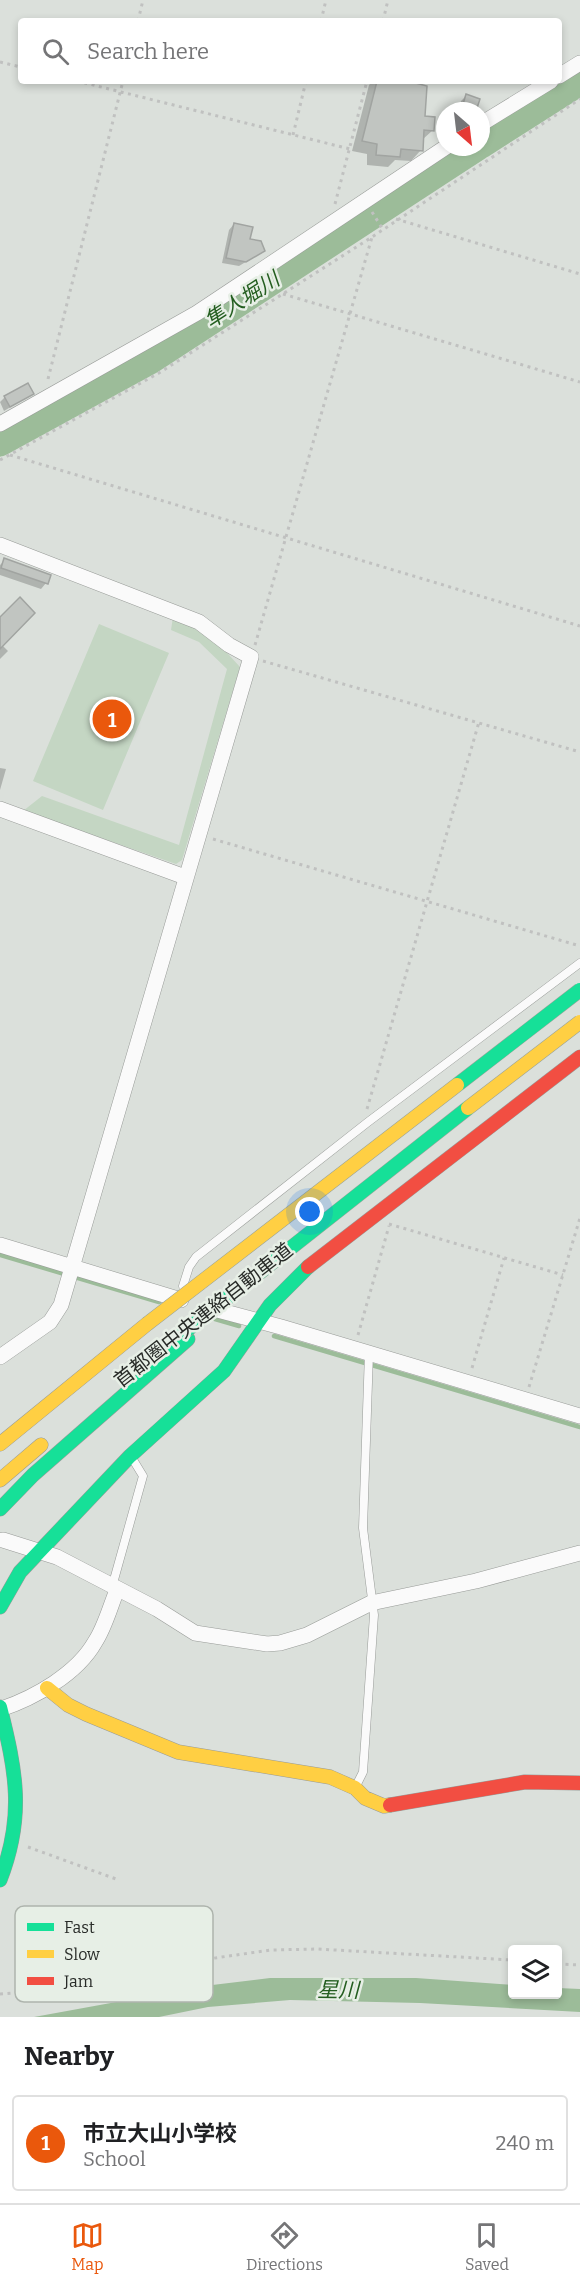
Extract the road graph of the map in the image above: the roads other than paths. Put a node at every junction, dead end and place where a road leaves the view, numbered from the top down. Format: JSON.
{"nodes":[{"id":1,"x":580,"y":63,"type":"edge"},
{"id":2,"x":562,"y":74,"type":"edge"},
{"id":3,"x":546,"y":84,"type":"edge"},
{"id":4,"x":490,"y":118,"type":"edge"},
{"id":5,"x":436,"y":153,"type":"edge"},
{"id":6,"x":0,"y":423,"type":"edge"},
{"id":7,"x":0,"y":544,"type":"edge"},
{"id":8,"x":0,"y":809,"type":"edge"},
{"id":9,"x":185,"y":877,"type":"junction"},
{"id":10,"x":580,"y":963,"type":"edge"},
{"id":11,"x":572,"y":969,"type":"junction"},
{"id":12,"x":580,"y":979,"type":"edge"},
{"id":13,"x":580,"y":990,"type":"edge"},
{"id":14,"x":580,"y":1023,"type":"edge"},
{"id":15,"x":580,"y":1057,"type":"edge"},
{"id":16,"x":368,"y":1122,"type":"junction"},
{"id":17,"x":388,"y":1148,"type":"dead end"},
{"id":18,"x":395,"y":1156,"type":"dead end"},
{"id":19,"x":416,"y":1182,"type":"junction"},
{"id":20,"x":0,"y":1245,"type":"edge"},
{"id":21,"x":70,"y":1266,"type":"junction"},
{"id":22,"x":180,"y":1299,"type":"junction"},
{"id":23,"x":258,"y":1322,"type":"junction"},
{"id":24,"x":185,"y":1336,"type":"junction"},
{"id":25,"x":361,"y":1351,"type":"junction"},
{"id":26,"x":0,"y":1357,"type":"edge"},
{"id":27,"x":121,"y":1379,"type":"dead end"},
{"id":28,"x":580,"y":1416,"type":"edge"},
{"id":29,"x":48,"y":1438,"type":"dead end"},
{"id":30,"x":0,"y":1444,"type":"edge"},
{"id":31,"x":130,"y":1456,"type":"junction"},
{"id":32,"x":0,"y":1480,"type":"edge"},
{"id":33,"x":0,"y":1509,"type":"edge"},
{"id":34,"x":3,"y":1540,"type":"dead end"},
{"id":35,"x":39,"y":1551,"type":"junction"},
{"id":36,"x":580,"y":1553,"type":"edge"},
{"id":37,"x":114,"y":1588,"type":"junction"},
{"id":38,"x":371,"y":1602,"type":"junction"},
{"id":39,"x":0,"y":1607,"type":"edge"},
{"id":40,"x":47,"y":1688,"type":"junction"},
{"id":41,"x":0,"y":1708,"type":"edge"},
{"id":42,"x":580,"y":1783,"type":"edge"},
{"id":43,"x":355,"y":1788,"type":"junction"},
{"id":44,"x":0,"y":1880,"type":"edge"}],
"edges":[{"from":1,"to":2,"type":"street"},
{"from":3,"to":4,"type":"street"},
{"from":5,"to":6,"type":"street"},
{"from":7,"to":9,"type":"street"},
{"from":8,"to":9,"type":"street"},
{"from":9,"to":21,"type":"street"},
{"from":10,"to":11,"type":"lane"},
{"from":11,"to":12,"type":"lane"},
{"from":11,"to":16,"type":"lane"},
{"from":13,"to":30,"type":"main road","name":"首都圏中央連絡自動車道","bridge":true},
{"from":14,"to":24,"type":"main road","name":"首都圏中央連絡自動車道","bridge":true},
{"from":15,"to":19,"type":"main road"},
{"from":16,"to":17,"type":"lane"},
{"from":16,"to":22,"type":"lane"},
{"from":18,"to":19,"type":"lane"},
{"from":19,"to":23,"type":"main road"},
{"from":20,"to":21,"type":"street"},
{"from":21,"to":22,"type":"street"},
{"from":21,"to":26,"type":"street"},
{"from":22,"to":23,"type":"street"},
{"from":23,"to":25,"type":"street"},
{"from":23,"to":31,"type":"main road"},
{"from":24,"to":27,"type":"main road","name":"首都圏中央連絡自動車道"},
{"from":24,"to":33,"type":"main road"},
{"from":25,"to":28,"type":"street"},
{"from":25,"to":38,"type":"lane"},
{"from":29,"to":32,"type":"main road"},
{"from":31,"to":35,"type":"main road"},
{"from":31,"to":37,"type":"lane"},
{"from":34,"to":35,"type":"street"},
{"from":35,"to":37,"type":"street"},
{"from":35,"to":39,"type":"main road"},
{"from":36,"to":38,"type":"street"},
{"from":37,"to":38,"type":"street"},
{"from":37,"to":40,"type":"street"},
{"from":38,"to":43,"type":"lane"},
{"from":40,"to":41,"type":"street"},
{"from":40,"to":43,"type":"main road"},
{"from":41,"to":44,"type":"main road"},
{"from":42,"to":43,"type":"main road"}]}
